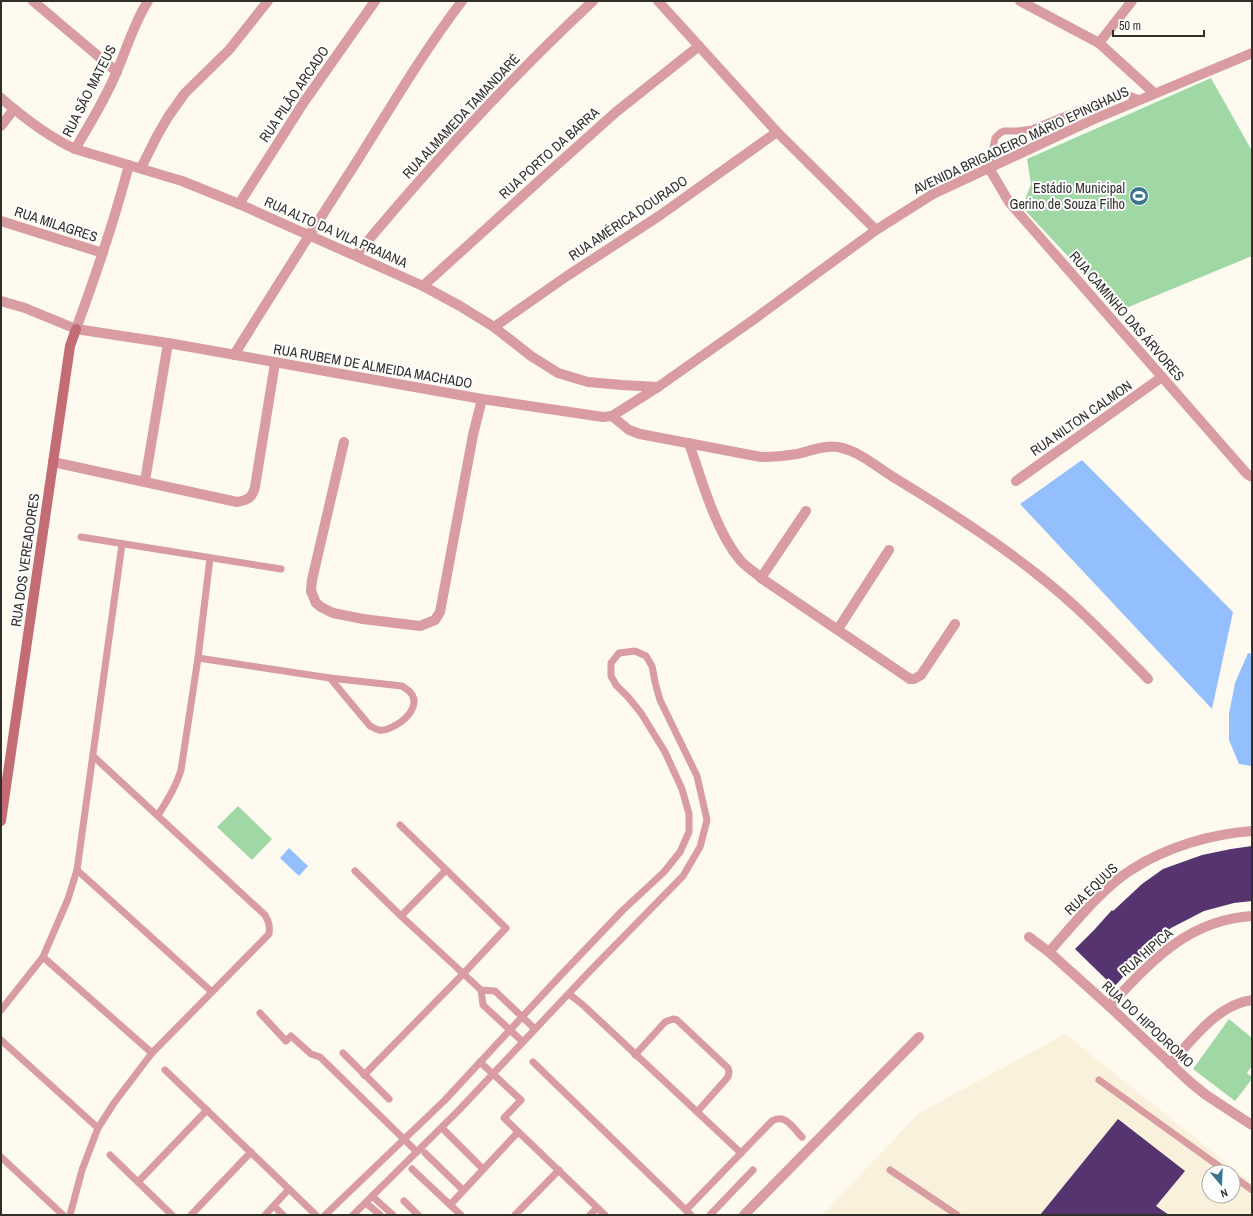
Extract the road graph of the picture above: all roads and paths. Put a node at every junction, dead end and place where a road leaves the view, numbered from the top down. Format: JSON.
{"nodes":[{"id":1,"x":33,"y":1,"type":"edge"},
{"id":2,"x":148,"y":1,"type":"edge"},
{"id":3,"x":268,"y":1,"type":"edge"},
{"id":4,"x":375,"y":1,"type":"edge"},
{"id":5,"x":462,"y":1,"type":"edge"},
{"id":6,"x":593,"y":1,"type":"edge"},
{"id":7,"x":658,"y":1,"type":"edge"},
{"id":8,"x":1020,"y":1,"type":"edge"},
{"id":9,"x":1132,"y":1,"type":"edge"},
{"id":10,"x":1099,"y":43,"type":"junction"},
{"id":11,"x":699,"y":46,"type":"junction"},
{"id":12,"x":1252,"y":53,"type":"edge"},
{"id":13,"x":117,"y":72,"type":"junction"},
{"id":14,"x":1154,"y":93,"type":"junction"},
{"id":15,"x":1,"y":98,"type":"edge"},
{"id":16,"x":1140,"y":99,"type":"junction"},
{"id":17,"x":14,"y":109,"type":"junction"},
{"id":18,"x":1,"y":126,"type":"edge"},
{"id":19,"x":777,"y":132,"type":"junction"},
{"id":20,"x":75,"y":149,"type":"junction"},
{"id":21,"x":128,"y":165,"type":"junction"},
{"id":22,"x":141,"y":168,"type":"junction"},
{"id":23,"x":989,"y":168,"type":"junction"},
{"id":24,"x":239,"y":204,"type":"junction"},
{"id":25,"x":1,"y":221,"type":"edge"},
{"id":26,"x":876,"y":230,"type":"junction"},
{"id":27,"x":308,"y":235,"type":"junction"},
{"id":28,"x":103,"y":253,"type":"junction"},
{"id":29,"x":356,"y":255,"type":"junction"},
{"id":30,"x":423,"y":286,"type":"junction"},
{"id":31,"x":1,"y":301,"type":"edge"},
{"id":32,"x":494,"y":328,"type":"junction"},
{"id":33,"x":76,"y":329,"type":"junction"},
{"id":34,"x":168,"y":343,"type":"junction"},
{"id":35,"x":234,"y":355,"type":"junction"},
{"id":36,"x":275,"y":363,"type":"junction"},
{"id":37,"x":1162,"y":377,"type":"junction"},
{"id":38,"x":658,"y":387,"type":"junction"},
{"id":39,"x":482,"y":399,"type":"junction"},
{"id":40,"x":612,"y":416,"type":"junction"},
{"id":41,"x":344,"y":442,"type":"dead end"},
{"id":42,"x":689,"y":443,"type":"junction"},
{"id":43,"x":53,"y":462,"type":"junction"},
{"id":44,"x":1252,"y":477,"type":"edge"},
{"id":45,"x":145,"y":481,"type":"junction"},
{"id":46,"x":1016,"y":481,"type":"dead end"},
{"id":47,"x":806,"y":511,"type":"dead end"},
{"id":48,"x":81,"y":537,"type":"dead end"},
{"id":49,"x":122,"y":544,"type":"junction"},
{"id":50,"x":890,"y":550,"type":"dead end"},
{"id":51,"x":210,"y":558,"type":"junction"},
{"id":52,"x":281,"y":569,"type":"dead end"},
{"id":53,"x":761,"y":578,"type":"junction"},
{"id":54,"x":955,"y":624,"type":"dead end"},
{"id":55,"x":838,"y":629,"type":"junction"},
{"id":56,"x":198,"y":658,"type":"junction"},
{"id":57,"x":330,"y":678,"type":"junction"},
{"id":58,"x":1148,"y":679,"type":"dead end"},
{"id":59,"x":93,"y":756,"type":"junction"},
{"id":60,"x":158,"y":815,"type":"junction"},
{"id":61,"x":1,"y":820,"type":"edge"},
{"id":62,"x":400,"y":825,"type":"dead end"},
{"id":63,"x":1252,"y":831,"type":"edge"},
{"id":64,"x":77,"y":870,"type":"junction"},
{"id":65,"x":446,"y":870,"type":"junction"},
{"id":66,"x":355,"y":871,"type":"dead end"},
{"id":67,"x":400,"y":916,"type":"junction"},
{"id":68,"x":1252,"y":916,"type":"edge"},
{"id":69,"x":1029,"y":937,"type":"dead end"},
{"id":70,"x":1049,"y":952,"type":"junction"},
{"id":71,"x":43,"y":958,"type":"junction"},
{"id":72,"x":463,"y":974,"type":"junction"},
{"id":73,"x":481,"y":990,"type":"junction"},
{"id":74,"x":212,"y":992,"type":"junction"},
{"id":75,"x":569,"y":994,"type":"junction"},
{"id":76,"x":1252,"y":1000,"type":"edge"},
{"id":77,"x":1109,"y":1006,"type":"junction"},
{"id":78,"x":1,"y":1010,"type":"edge"},
{"id":79,"x":260,"y":1013,"type":"dead end"},
{"id":80,"x":522,"y":1017,"type":"junction"},
{"id":81,"x":535,"y":1029,"type":"junction"},
{"id":82,"x":510,"y":1030,"type":"junction"},
{"id":83,"x":919,"y":1037,"type":"dead end"},
{"id":84,"x":1,"y":1040,"type":"edge"},
{"id":85,"x":523,"y":1042,"type":"junction"},
{"id":86,"x":152,"y":1053,"type":"junction"},
{"id":87,"x":343,"y":1053,"type":"dead end"},
{"id":88,"x":635,"y":1055,"type":"junction"},
{"id":89,"x":480,"y":1062,"type":"junction"},
{"id":90,"x":533,"y":1062,"type":"dead end"},
{"id":91,"x":1170,"y":1064,"type":"junction"},
{"id":92,"x":165,"y":1070,"type":"dead end"},
{"id":93,"x":493,"y":1074,"type":"junction"},
{"id":94,"x":364,"y":1075,"type":"junction"},
{"id":95,"x":1099,"y":1080,"type":"dead end"},
{"id":96,"x":389,"y":1099,"type":"dead end"},
{"id":97,"x":207,"y":1110,"type":"junction"},
{"id":98,"x":697,"y":1112,"type":"junction"},
{"id":99,"x":1252,"y":1125,"type":"edge"},
{"id":100,"x":98,"y":1128,"type":"junction"},
{"id":101,"x":445,"y":1131,"type":"dead end"},
{"id":102,"x":518,"y":1132,"type":"junction"},
{"id":103,"x":802,"y":1137,"type":"dead end"},
{"id":104,"x":404,"y":1139,"type":"junction"},
{"id":105,"x":251,"y":1152,"type":"junction"},
{"id":106,"x":417,"y":1152,"type":"junction"},
{"id":107,"x":425,"y":1153,"type":"dead end"},
{"id":108,"x":741,"y":1153,"type":"junction"},
{"id":109,"x":110,"y":1155,"type":"dead end"},
{"id":110,"x":1,"y":1157,"type":"edge"},
{"id":111,"x":1216,"y":1164,"type":"edge"},
{"id":112,"x":412,"y":1169,"type":"dead end"},
{"id":113,"x":483,"y":1169,"type":"junction"},
{"id":114,"x":558,"y":1170,"type":"junction"},
{"id":115,"x":753,"y":1170,"type":"dead end"},
{"id":116,"x":890,"y":1170,"type":"dead end"},
{"id":117,"x":138,"y":1182,"type":"junction"},
{"id":118,"x":1241,"y":1182,"type":"edge"},
{"id":119,"x":289,"y":1189,"type":"junction"},
{"id":120,"x":463,"y":1190,"type":"junction"},
{"id":121,"x":1252,"y":1190,"type":"edge"},
{"id":122,"x":372,"y":1196,"type":"junction"},
{"id":123,"x":404,"y":1201,"type":"dead end"},
{"id":124,"x":366,"y":1203,"type":"junction"},
{"id":125,"x":450,"y":1205,"type":"junction"},
{"id":126,"x":274,"y":1206,"type":"junction"},
{"id":127,"x":597,"y":1208,"type":"junction"},
{"id":128,"x":688,"y":1212,"type":"edge"},
{"id":129,"x":413,"y":1213,"type":"edge"},
{"id":130,"x":63,"y":1215,"type":"edge"},
{"id":131,"x":70,"y":1215,"type":"edge"},
{"id":132,"x":172,"y":1215,"type":"edge"},
{"id":133,"x":191,"y":1215,"type":"edge"},
{"id":134,"x":265,"y":1215,"type":"edge"},
{"id":135,"x":283,"y":1215,"type":"edge"},
{"id":136,"x":316,"y":1215,"type":"edge"},
{"id":137,"x":325,"y":1215,"type":"edge"},
{"id":138,"x":353,"y":1215,"type":"edge"},
{"id":139,"x":380,"y":1215,"type":"edge"},
{"id":140,"x":393,"y":1215,"type":"edge"},
{"id":141,"x":461,"y":1215,"type":"edge"},
{"id":142,"x":515,"y":1215,"type":"edge"},
{"id":143,"x":590,"y":1215,"type":"edge"},
{"id":144,"x":605,"y":1215,"type":"edge"},
{"id":145,"x":710,"y":1215,"type":"edge"},
{"id":146,"x":744,"y":1215,"type":"edge"},
{"id":147,"x":957,"y":1215,"type":"edge"}],
"edges":[{"from":1,"to":13,"type":"street"},
{"from":2,"to":13,"type":"street","name":"RUA SÃO MATEUS"},
{"from":3,"to":22,"type":"street"},
{"from":4,"to":24,"type":"street","name":"RUA PILÃO ARCADO"},
{"from":5,"to":27,"type":"street"},
{"from":6,"to":29,"type":"street","name":"RUA ALMAMEDA TAMANDARÉ"},
{"from":7,"to":11,"type":"street"},
{"from":8,"to":10,"type":"street"},
{"from":9,"to":10,"type":"street"},
{"from":10,"to":14,"type":"street"},
{"from":11,"to":19,"type":"street"},
{"from":11,"to":30,"type":"street","name":"RUA PORTO DA BARRA"},
{"from":12,"to":14,"type":"street","name":"AVENIDA BRIGADEIRO MÁRIO EPINGHAUS"},
{"from":13,"to":20,"type":"street","name":"RUA SÃO MATEUS"},
{"from":14,"to":16,"type":"street","name":"AVENIDA BRIGADEIRO MÁRIO EPINGHAUS"},
{"from":15,"to":17,"type":"street","name":"RUA ALTO DA VILA PRAIANA"},
{"from":16,"to":23,"type":"street","name":"AVENIDA BRIGADEIRO MÁRIO EPINGHAUS"},
{"from":16,"to":23,"type":"lane"},
{"from":17,"to":18,"type":"street"},
{"from":17,"to":20,"type":"street","name":"RUA ALTO DA VILA PRAIANA"},
{"from":19,"to":26,"type":"street"},
{"from":19,"to":32,"type":"street","name":"RUA AMÉRICA DOURADO"},
{"from":20,"to":21,"type":"street","name":"RUA ALTO DA VILA PRAIANA"},
{"from":21,"to":22,"type":"street","name":"RUA ALTO DA VILA PRAIANA"},
{"from":21,"to":28,"type":"street"},
{"from":22,"to":24,"type":"street","name":"RUA ALTO DA VILA PRAIANA"},
{"from":23,"to":26,"type":"street","name":"AVENIDA BRIGADEIRO MÁRIO EPINGHAUS"},
{"from":23,"to":37,"type":"street","name":"RUA CAMINHO DAS ÁRVORES"},
{"from":24,"to":27,"type":"street","name":"RUA ALTO DA VILA PRAIANA"},
{"from":25,"to":28,"type":"street","name":"RUA MILAGRES"},
{"from":26,"to":38,"type":"street","name":"AVENIDA BRIGADEIRO MÁRIO EPINGHAUS"},
{"from":27,"to":29,"type":"street","name":"RUA ALTO DA VILA PRAIANA"},
{"from":27,"to":35,"type":"street"},
{"from":28,"to":33,"type":"street"},
{"from":29,"to":30,"type":"street","name":"RUA ALTO DA VILA PRAIANA"},
{"from":30,"to":32,"type":"street","name":"RUA ALTO DA VILA PRAIANA"},
{"from":31,"to":33,"type":"street"},
{"from":32,"to":38,"type":"street","name":"RUA ALTO DA VILA PRAIANA"},
{"from":33,"to":34,"type":"street","name":"RUA RUBEM DE ALMEIDA MACHADO"},
{"from":33,"to":43,"type":"street","name":"RUA DOS VEREADORES"},
{"from":34,"to":35,"type":"street","name":"RUA RUBEM DE ALMEIDA MACHADO"},
{"from":34,"to":45,"type":"street"},
{"from":35,"to":36,"type":"street","name":"RUA RUBEM DE ALMEIDA MACHADO"},
{"from":36,"to":39,"type":"street","name":"RUA RUBEM DE ALMEIDA MACHADO"},
{"from":36,"to":45,"type":"street"},
{"from":37,"to":44,"type":"street","name":"RUA CAMINHO DAS ÁRVORES"},
{"from":37,"to":46,"type":"street","name":"RUA NILTON CALMON"},
{"from":38,"to":40,"type":"street"},
{"from":39,"to":40,"type":"street","name":"RUA RUBEM DE ALMEIDA MACHADO"},
{"from":39,"to":41,"type":"street"},
{"from":40,"to":42,"type":"street"},
{"from":42,"to":53,"type":"street"},
{"from":42,"to":58,"type":"street"},
{"from":43,"to":45,"type":"street"},
{"from":43,"to":61,"type":"street","name":"RUA DOS VEREADORES"},
{"from":47,"to":53,"type":"street"},
{"from":48,"to":49,"type":"lane"},
{"from":49,"to":51,"type":"lane"},
{"from":49,"to":59,"type":"lane"},
{"from":50,"to":55,"type":"street"},
{"from":51,"to":52,"type":"lane"},
{"from":51,"to":56,"type":"lane"},
{"from":53,"to":55,"type":"street"},
{"from":54,"to":55,"type":"street"},
{"from":56,"to":57,"type":"lane"},
{"from":56,"to":60,"type":"lane"},
{"from":57,"to":57,"type":"lane"},
{"from":59,"to":60,"type":"lane"},
{"from":59,"to":64,"type":"lane"},
{"from":60,"to":74,"type":"lane"},
{"from":62,"to":65,"type":"lane"},
{"from":63,"to":70,"type":"street","name":"RUA EQUUS"},
{"from":64,"to":71,"type":"lane"},
{"from":64,"to":74,"type":"lane"},
{"from":65,"to":67,"type":"lane"},
{"from":65,"to":72,"type":"lane"},
{"from":66,"to":67,"type":"lane"},
{"from":67,"to":72,"type":"lane"},
{"from":68,"to":77,"type":"street","name":"RUA HIPICA"},
{"from":69,"to":70,"type":"street","name":"RUA DO HIPODROMO"},
{"from":70,"to":77,"type":"street","name":"RUA DO HIPODROMO"},
{"from":71,"to":78,"type":"lane"},
{"from":71,"to":86,"type":"lane"},
{"from":72,"to":73,"type":"lane"},
{"from":72,"to":94,"type":"lane"},
{"from":73,"to":80,"type":"lane"},
{"from":73,"to":82,"type":"lane"},
{"from":74,"to":86,"type":"lane"},
{"from":75,"to":80,"type":"lane"},
{"from":75,"to":81,"type":"lane"},
{"from":75,"to":88,"type":"lane"},
{"from":76,"to":91,"type":"street"},
{"from":77,"to":91,"type":"street","name":"RUA DO HIPODROMO"},
{"from":79,"to":104,"type":"lane"},
{"from":80,"to":81,"type":"lane"},
{"from":80,"to":82,"type":"lane"},
{"from":81,"to":85,"type":"lane"},
{"from":82,"to":85,"type":"lane"},
{"from":82,"to":89,"type":"lane"},
{"from":83,"to":146,"type":"street"},
{"from":84,"to":100,"type":"lane"},
{"from":85,"to":93,"type":"lane"},
{"from":86,"to":100,"type":"lane"},
{"from":87,"to":94,"type":"lane"},
{"from":88,"to":98,"type":"lane"},
{"from":88,"to":98,"type":"lane"},
{"from":89,"to":93,"type":"lane"},
{"from":89,"to":104,"type":"lane"},
{"from":90,"to":128,"type":"lane"},
{"from":91,"to":99,"type":"street","name":"RUA DO HIPODROMO"},
{"from":92,"to":97,"type":"lane"},
{"from":93,"to":102,"type":"lane"},
{"from":93,"to":106,"type":"lane"},
{"from":94,"to":96,"type":"lane"},
{"from":95,"to":111,"type":"lane"},
{"from":97,"to":105,"type":"lane"},
{"from":97,"to":117,"type":"lane"},
{"from":98,"to":108,"type":"lane"},
{"from":100,"to":131,"type":"lane"},
{"from":101,"to":113,"type":"lane"},
{"from":102,"to":113,"type":"lane"},
{"from":102,"to":114,"type":"lane"},
{"from":103,"to":108,"type":"lane"},
{"from":104,"to":106,"type":"lane"},
{"from":104,"to":137,"type":"lane"},
{"from":105,"to":119,"type":"lane"},
{"from":105,"to":133,"type":"lane"},
{"from":106,"to":122,"type":"lane"},
{"from":107,"to":120,"type":"lane"},
{"from":108,"to":128,"type":"lane"},
{"from":109,"to":117,"type":"lane"},
{"from":110,"to":130,"type":"lane"},
{"from":112,"to":125,"type":"lane"},
{"from":113,"to":120,"type":"lane"},
{"from":114,"to":127,"type":"lane"},
{"from":114,"to":142,"type":"lane"},
{"from":115,"to":145,"type":"lane"},
{"from":116,"to":147,"type":"lane"},
{"from":117,"to":132,"type":"lane"},
{"from":118,"to":121,"type":"lane"},
{"from":119,"to":126,"type":"lane"},
{"from":119,"to":136,"type":"lane"},
{"from":120,"to":125,"type":"lane"},
{"from":122,"to":124,"type":"lane"},
{"from":122,"to":140,"type":"lane"},
{"from":123,"to":129,"type":"lane"},
{"from":124,"to":138,"type":"lane"},
{"from":124,"to":139,"type":"lane"},
{"from":125,"to":141,"type":"lane"},
{"from":126,"to":134,"type":"lane"},
{"from":126,"to":135,"type":"lane"},
{"from":127,"to":143,"type":"lane"},
{"from":127,"to":144,"type":"lane"}]}
